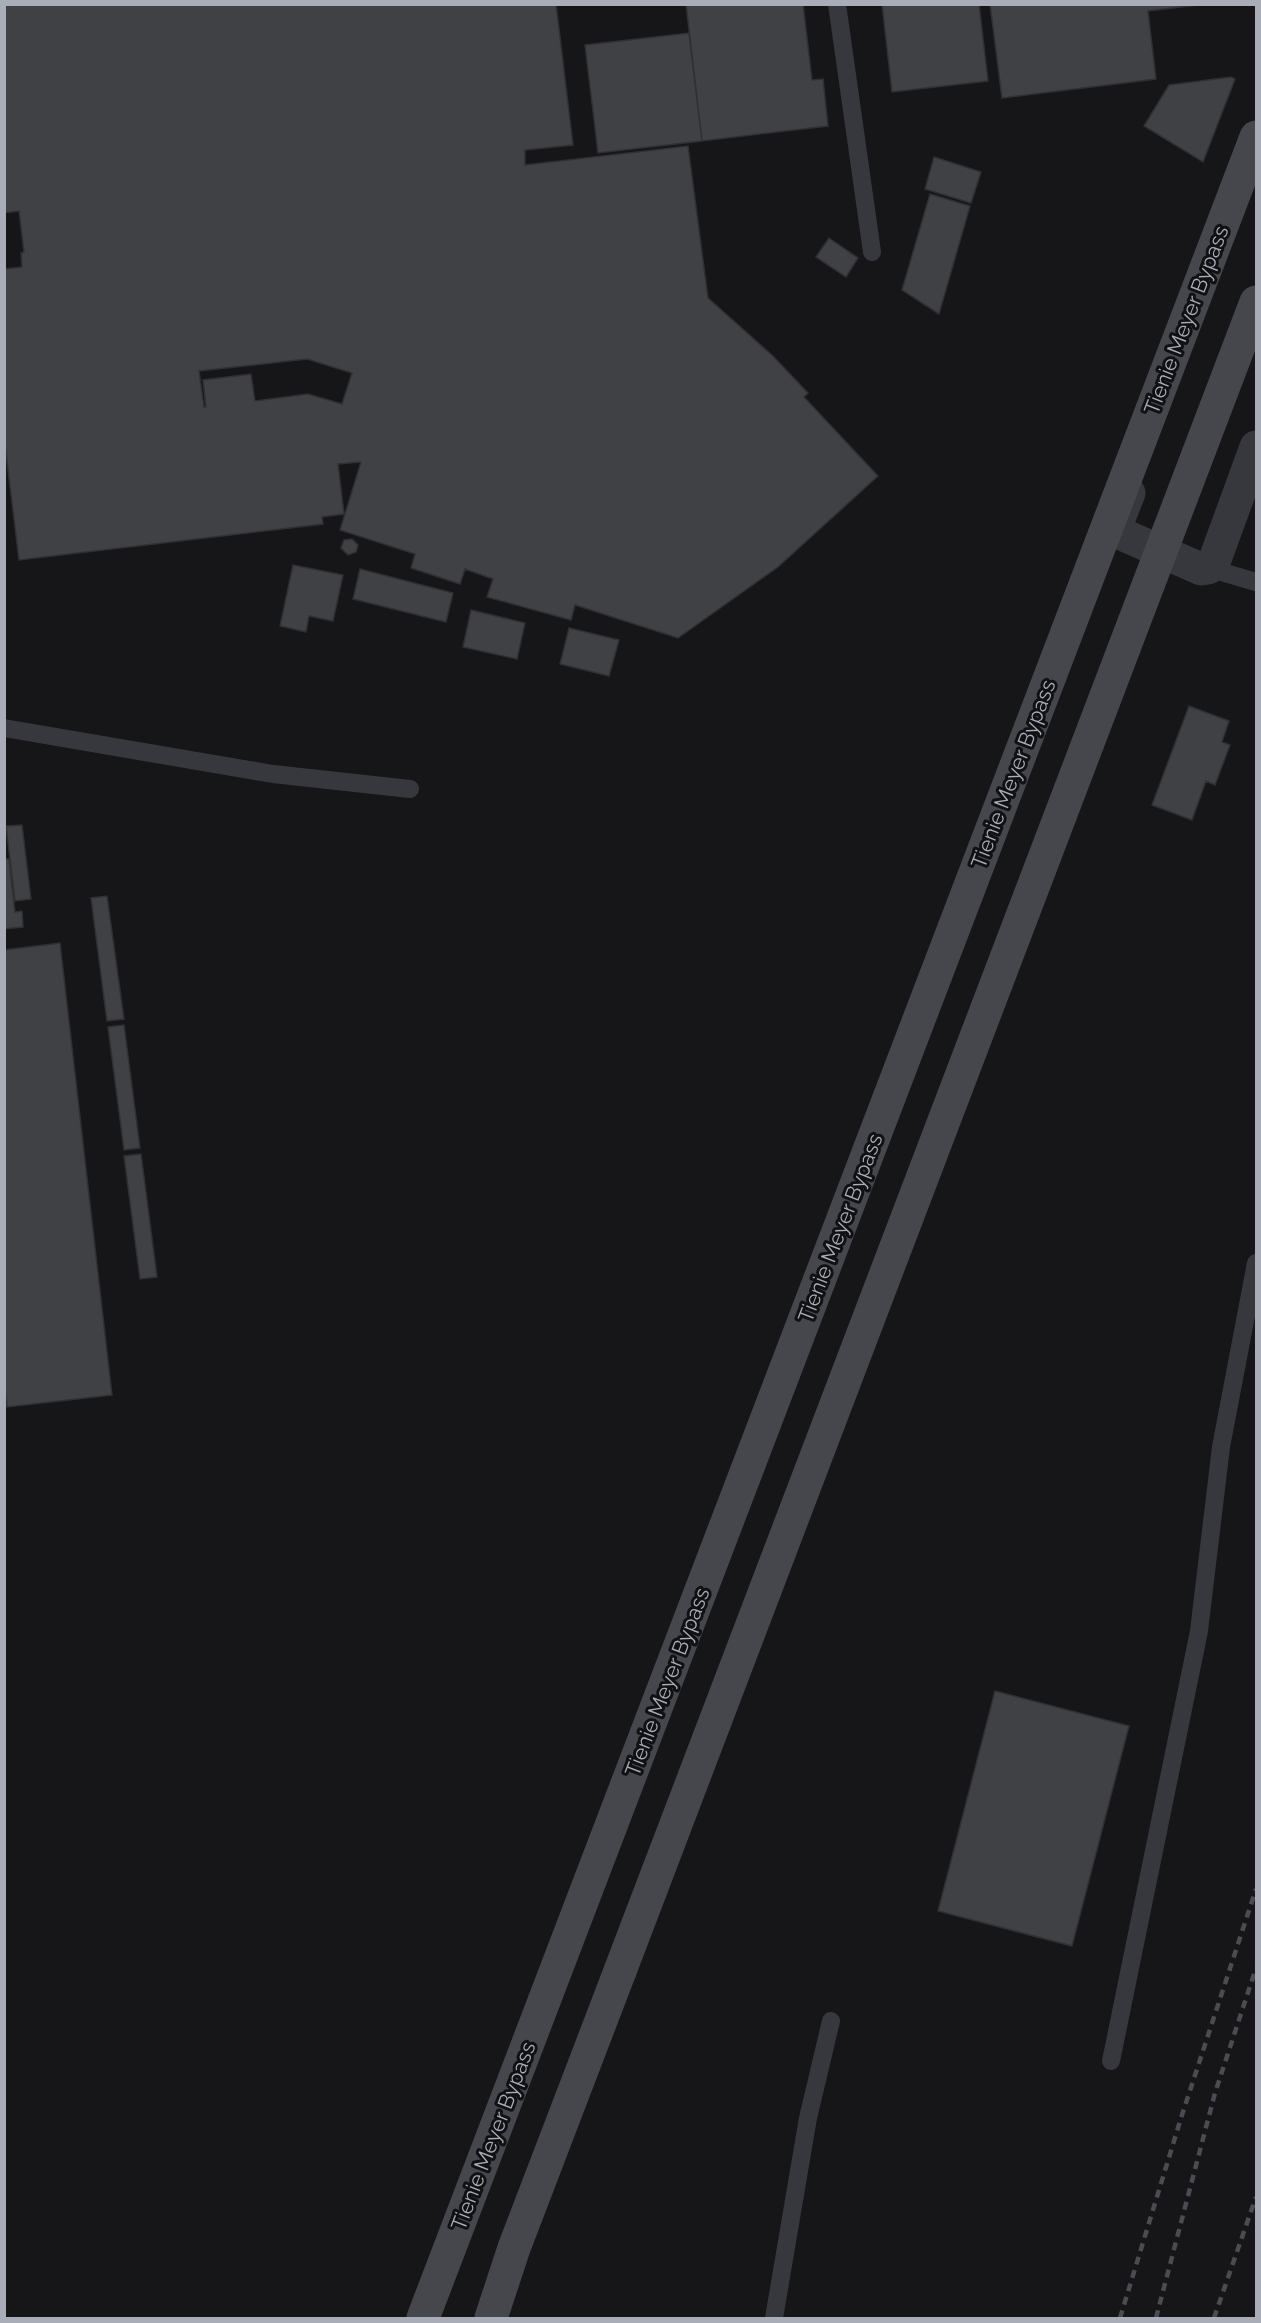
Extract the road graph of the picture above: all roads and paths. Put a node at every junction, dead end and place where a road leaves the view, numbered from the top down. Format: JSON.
{"nodes":[{"id":1,"x":837,"y":4,"type":"edge"},
{"id":2,"x":1257,"y":137,"type":"edge"},
{"id":3,"x":1257,"y":156,"type":"edge"},
{"id":4,"x":872,"y":252,"type":"dead end"},
{"id":5,"x":1257,"y":302,"type":"edge"},
{"id":6,"x":1257,"y":447,"type":"edge"},
{"id":7,"x":1208,"y":568,"type":"junction"},
{"id":8,"x":1257,"y":582,"type":"edge"},
{"id":9,"x":4,"y":728,"type":"edge"},
{"id":10,"x":410,"y":789,"type":"dead end"},
{"id":11,"x":1257,"y":1263,"type":"edge"},
{"id":12,"x":831,"y":2021,"type":"dead end"},
{"id":13,"x":1111,"y":2061,"type":"dead end"},
{"id":14,"x":423,"y":2319,"type":"edge"},
{"id":15,"x":490,"y":2319,"type":"edge"},
{"id":16,"x":774,"y":2319,"type":"edge"}],
"edges":[{"from":1,"to":4,"type":"lane"},
{"from":2,"to":14,"type":"main road","name":"Tienie Meyer Bypass"},
{"from":3,"to":7,"type":"street"},
{"from":5,"to":15,"type":"main road","bridge":true},
{"from":6,"to":7,"type":"street"},
{"from":7,"to":8,"type":"lane"},
{"from":9,"to":10,"type":"lane"},
{"from":11,"to":13,"type":"lane"},
{"from":12,"to":16,"type":"lane"}]}
